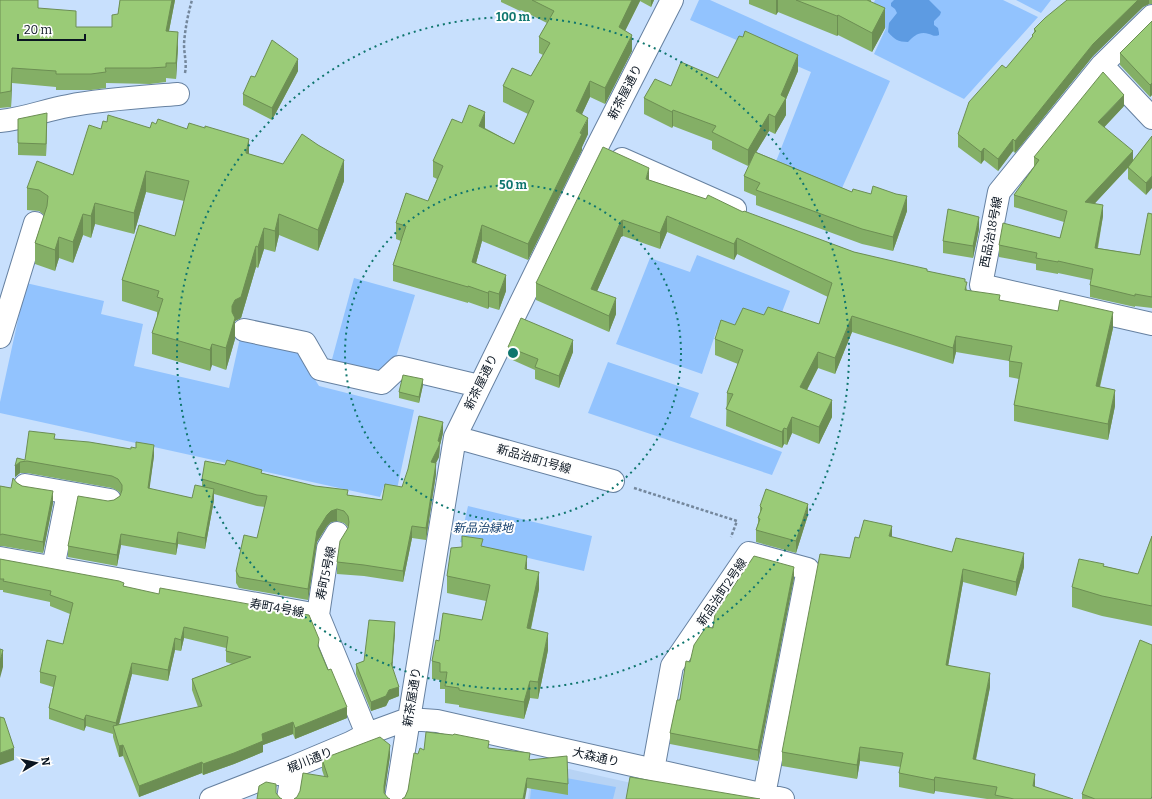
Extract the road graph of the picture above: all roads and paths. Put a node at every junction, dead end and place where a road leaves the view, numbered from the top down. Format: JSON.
{"nodes":[{"id":1,"x":192,"y":0,"type":"edge"},
{"id":2,"x":672,"y":0,"type":"edge"},
{"id":3,"x":1152,"y":16,"type":"edge"},
{"id":4,"x":1102,"y":65,"type":"junction"},
{"id":5,"x":178,"y":94,"type":"joint"},
{"id":6,"x":1152,"y":118,"type":"edge"},
{"id":7,"x":0,"y":121,"type":"edge"},
{"id":8,"x":597,"y":148,"type":"junction"},
{"id":9,"x":754,"y":218,"type":"edge"},
{"id":10,"x":35,"y":223,"type":"dead end"},
{"id":11,"x":1152,"y":324,"type":"edge"},
{"id":12,"x":244,"y":330,"type":"dead end"},
{"id":13,"x":0,"y":337,"type":"edge"},
{"id":14,"x":480,"y":386,"type":"junction"},
{"id":15,"x":455,"y":437,"type":"junction"},
{"id":16,"x":612,"y":482,"type":"joint"},
{"id":17,"x":26,"y":485,"type":"edge"},
{"id":18,"x":68,"y":493,"type":"junction"},
{"id":19,"x":110,"y":500,"type":"edge"},
{"id":20,"x":337,"y":533,"type":"dead end"},
{"id":21,"x":749,"y":553,"type":"junction"},
{"id":22,"x":0,"y":558,"type":"edge"},
{"id":23,"x":53,"y":568,"type":"junction"},
{"id":24,"x":318,"y":615,"type":"junction"},
{"id":25,"x":408,"y":719,"type":"junction"},
{"id":26,"x":367,"y":734,"type":"junction"},
{"id":27,"x":293,"y":767,"type":"junction"},
{"id":28,"x":652,"y":770,"type":"junction"},
{"id":29,"x":774,"y":797,"type":"edge"},
{"id":30,"x":210,"y":799,"type":"edge"},
{"id":31,"x":288,"y":799,"type":"edge"},
{"id":32,"x":396,"y":799,"type":"edge"}],
"edges":[{"from":1,"to":5,"type":"path"},
{"from":2,"to":8,"type":"street","name":"新茶屋通り"},
{"from":3,"to":4,"type":"street","name":"西品治18号線"},
{"from":4,"to":6,"type":"street"},
{"from":4,"to":11,"type":"street","name":"西品治18号線"},
{"from":5,"to":7,"type":"street"},
{"from":8,"to":9,"type":"street"},
{"from":8,"to":14,"type":"street","name":"新茶屋通り"},
{"from":10,"to":13,"type":"street"},
{"from":12,"to":14,"type":"street"},
{"from":14,"to":15,"type":"street","name":"新茶屋通り"},
{"from":15,"to":16,"type":"street","name":"新品治町1号線"},
{"from":15,"to":25,"type":"street","name":"新茶屋通り"},
{"from":16,"to":21,"type":"path"},
{"from":17,"to":18,"type":"street"},
{"from":18,"to":19,"type":"street"},
{"from":18,"to":23,"type":"street"},
{"from":20,"to":24,"type":"street","name":"寿町5号線"},
{"from":21,"to":28,"type":"street","name":"新品治町2号線"},
{"from":21,"to":29,"type":"street","name":"新品治町2号線"},
{"from":22,"to":23,"type":"street","name":"寿町4号線"},
{"from":23,"to":24,"type":"street","name":"寿町4号線"},
{"from":24,"to":26,"type":"street","name":"寿町4号線"},
{"from":25,"to":26,"type":"street","name":"梶川通り"},
{"from":25,"to":28,"type":"street","name":"大森通り"},
{"from":25,"to":32,"type":"street","name":"新茶屋通り"},
{"from":26,"to":27,"type":"street","name":"梶川通り"},
{"from":27,"to":30,"type":"street","name":"梶川通り"},
{"from":27,"to":31,"type":"street"},
{"from":28,"to":29,"type":"street","name":"大森通り"}]}
